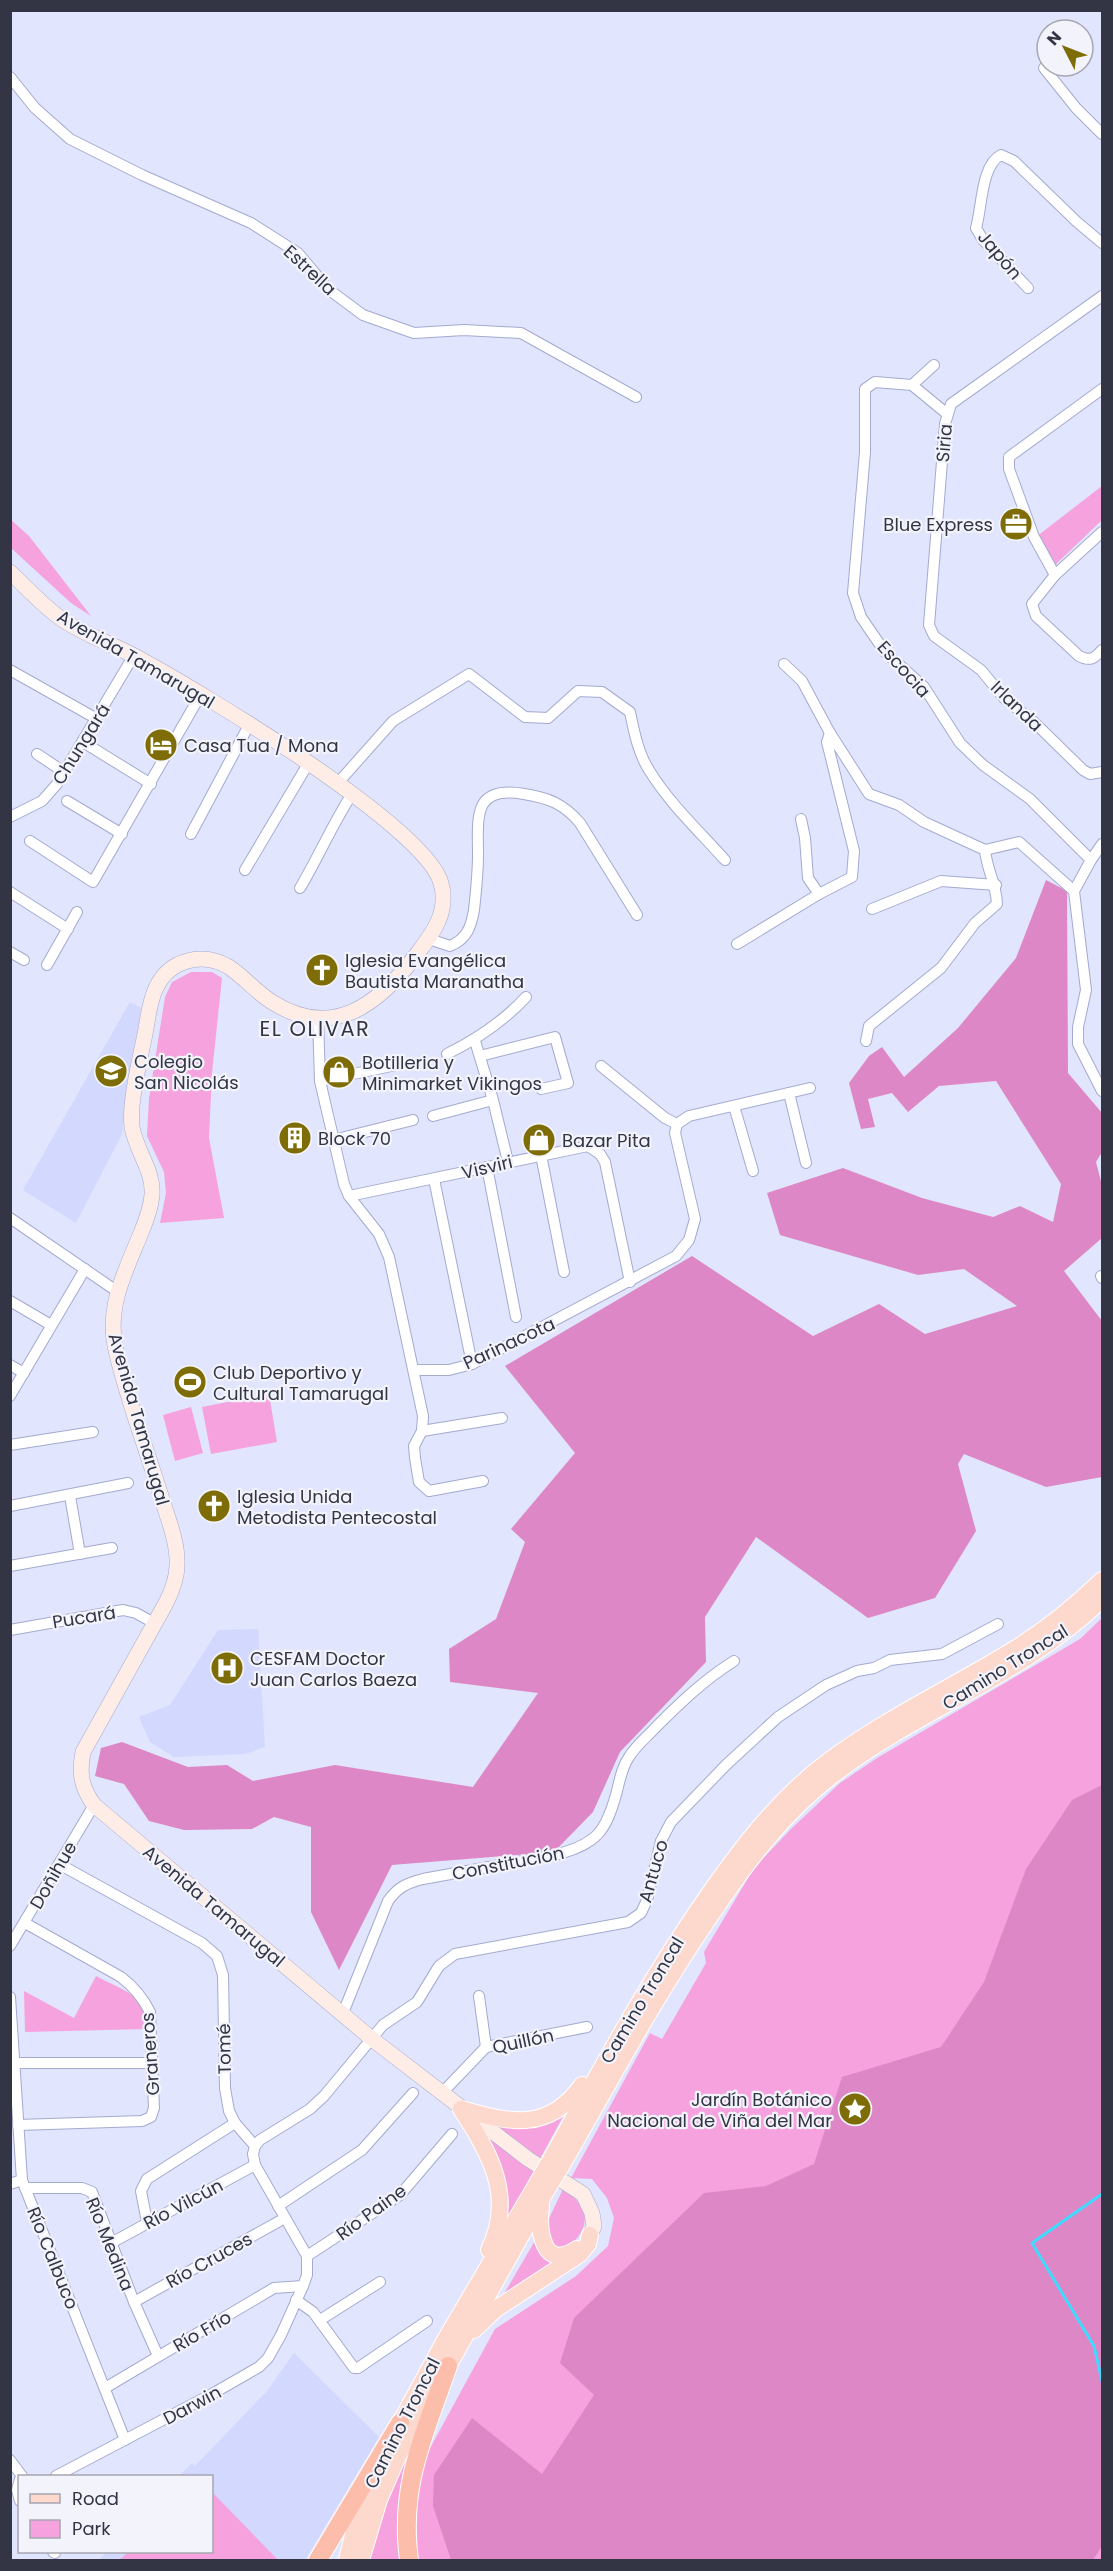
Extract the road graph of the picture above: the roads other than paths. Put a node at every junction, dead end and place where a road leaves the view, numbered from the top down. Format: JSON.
{"nodes":[{"id":1,"x":10,"y":77,"type":"edge"},
{"id":2,"x":1052,"y":78,"type":"edge"},
{"id":3,"x":1102,"y":134,"type":"edge"},
{"id":4,"x":1102,"y":243,"type":"edge"},
{"id":5,"x":1028,"y":288,"type":"dead end"},
{"id":6,"x":1102,"y":296,"type":"edge"},
{"id":7,"x":934,"y":365,"type":"dead end"},
{"id":8,"x":912,"y":385,"type":"junction"},
{"id":9,"x":1102,"y":389,"type":"edge"},
{"id":10,"x":636,"y":397,"type":"dead end"},
{"id":11,"x":946,"y":413,"type":"junction"},
{"id":12,"x":1102,"y":532,"type":"edge"},
{"id":13,"x":10,"y":572,"type":"edge"},
{"id":14,"x":1055,"y":575,"type":"junction"},
{"id":15,"x":931,"y":632,"type":"joint"},
{"id":16,"x":1102,"y":650,"type":"edge"},
{"id":17,"x":134,"y":656,"type":"junction"},
{"id":18,"x":784,"y":664,"type":"dead end"},
{"id":19,"x":10,"y":670,"type":"edge"},
{"id":20,"x":201,"y":694,"type":"junction"},
{"id":21,"x":97,"y":719,"type":"junction"},
{"id":22,"x":249,"y":725,"type":"junction"},
{"id":23,"x":831,"y":733,"type":"junction"},
{"id":24,"x":83,"y":742,"type":"junction"},
{"id":25,"x":37,"y":754,"type":"dead end"},
{"id":26,"x":308,"y":764,"type":"junction"},
{"id":27,"x":64,"y":772,"type":"junction"},
{"id":28,"x":1102,"y":772,"type":"edge"},
{"id":29,"x":151,"y":784,"type":"junction"},
{"id":30,"x":337,"y":784,"type":"junction"},
{"id":31,"x":352,"y":794,"type":"junction"},
{"id":32,"x":67,"y":801,"type":"dead end"},
{"id":33,"x":10,"y":817,"type":"edge"},
{"id":34,"x":801,"y":819,"type":"dead end"},
{"id":35,"x":122,"y":834,"type":"junction"},
{"id":36,"x":191,"y":834,"type":"dead end"},
{"id":37,"x":30,"y":841,"type":"dead end"},
{"id":38,"x":1102,"y":844,"type":"edge"},
{"id":39,"x":985,"y":850,"type":"junction"},
{"id":40,"x":725,"y":860,"type":"dead end"},
{"id":41,"x":1090,"y":860,"type":"junction"},
{"id":42,"x":245,"y":870,"type":"dead end"},
{"id":43,"x":996,"y":885,"type":"junction"},
{"id":44,"x":300,"y":888,"type":"dead end"},
{"id":45,"x":1074,"y":891,"type":"junction"},
{"id":46,"x":10,"y":892,"type":"edge"},
{"id":47,"x":819,"y":894,"type":"junction"},
{"id":48,"x":872,"y":909,"type":"dead end"},
{"id":49,"x":77,"y":912,"type":"dead end"},
{"id":50,"x":637,"y":915,"type":"dead end"},
{"id":51,"x":68,"y":929,"type":"junction"},
{"id":52,"x":429,"y":939,"type":"junction"},
{"id":53,"x":737,"y":944,"type":"dead end"},
{"id":54,"x":10,"y":952,"type":"edge"},
{"id":55,"x":24,"y":960,"type":"dead end"},
{"id":56,"x":47,"y":965,"type":"dead end"},
{"id":57,"x":526,"y":997,"type":"dead end"},
{"id":58,"x":318,"y":1018,"type":"junction"},
{"id":59,"x":475,"y":1041,"type":"junction"},
{"id":60,"x":866,"y":1041,"type":"dead end"},
{"id":61,"x":447,"y":1054,"type":"dead end"},
{"id":62,"x":480,"y":1056,"type":"junction"},
{"id":63,"x":396,"y":1065,"type":"dead end"},
{"id":64,"x":601,"y":1066,"type":"dead end"},
{"id":65,"x":320,"y":1081,"type":"junction"},
{"id":66,"x":810,"y":1088,"type":"dead end"},
{"id":67,"x":541,"y":1089,"type":"dead end"},
{"id":68,"x":1102,"y":1090,"type":"edge"},
{"id":69,"x":789,"y":1093,"type":"junction"},
{"id":70,"x":493,"y":1100,"type":"junction"},
{"id":71,"x":734,"y":1106,"type":"junction"},
{"id":72,"x":433,"y":1116,"type":"dead end"},
{"id":73,"x":413,"y":1120,"type":"dead end"},
{"id":74,"x":677,"y":1124,"type":"junction"},
{"id":75,"x":333,"y":1140,"type":"junction"},
{"id":76,"x":541,"y":1155,"type":"junction"},
{"id":77,"x":508,"y":1162,"type":"junction"},
{"id":78,"x":806,"y":1163,"type":"dead end"},
{"id":79,"x":487,"y":1167,"type":"junction"},
{"id":80,"x":753,"y":1171,"type":"dead end"},
{"id":81,"x":434,"y":1179,"type":"junction"},
{"id":82,"x":349,"y":1196,"type":"junction"},
{"id":83,"x":10,"y":1218,"type":"edge"},
{"id":84,"x":84,"y":1269,"type":"junction"},
{"id":85,"x":564,"y":1272,"type":"dead end"},
{"id":86,"x":630,"y":1282,"type":"junction"},
{"id":87,"x":118,"y":1292,"type":"junction"},
{"id":88,"x":10,"y":1301,"type":"edge"},
{"id":89,"x":516,"y":1317,"type":"dead end"},
{"id":90,"x":51,"y":1325,"type":"junction"},
{"id":91,"x":472,"y":1364,"type":"junction"},
{"id":92,"x":10,"y":1365,"type":"edge"},
{"id":93,"x":414,"y":1370,"type":"junction"},
{"id":94,"x":24,"y":1373,"type":"junction"},
{"id":95,"x":10,"y":1396,"type":"edge"},
{"id":96,"x":502,"y":1418,"type":"dead end"},
{"id":97,"x":422,"y":1431,"type":"junction"},
{"id":98,"x":93,"y":1432,"type":"dead end"},
{"id":99,"x":10,"y":1445,"type":"edge"},
{"id":100,"x":483,"y":1481,"type":"dead end"},
{"id":101,"x":128,"y":1483,"type":"dead end"},
{"id":102,"x":70,"y":1496,"type":"junction"},
{"id":103,"x":10,"y":1506,"type":"edge"},
{"id":104,"x":112,"y":1548,"type":"dead end"},
{"id":105,"x":80,"y":1554,"type":"junction"},
{"id":106,"x":10,"y":1566,"type":"edge"},
{"id":107,"x":1102,"y":1580,"type":"edge"},
{"id":108,"x":1102,"y":1599,"type":"edge"},
{"id":109,"x":154,"y":1623,"type":"junction"},
{"id":110,"x":998,"y":1624,"type":"dead end"},
{"id":111,"x":10,"y":1630,"type":"edge"},
{"id":112,"x":734,"y":1661,"type":"dead end"},
{"id":113,"x":94,"y":1805,"type":"junction"},
{"id":114,"x":58,"y":1864,"type":"junction"},
{"id":115,"x":25,"y":1923,"type":"junction"},
{"id":116,"x":10,"y":1946,"type":"edge"},
{"id":117,"x":479,"y":1996,"type":"dead end"},
{"id":118,"x":10,"y":1997,"type":"edge"},
{"id":119,"x":343,"y":2013,"type":"junction"},
{"id":120,"x":627,"y":2023,"type":"junction"},
{"id":121,"x":587,"y":2027,"type":"dead end"},
{"id":122,"x":372,"y":2038,"type":"junction"},
{"id":123,"x":486,"y":2047,"type":"junction"},
{"id":124,"x":153,"y":2063,"type":"junction"},
{"id":125,"x":16,"y":2064,"type":"junction"},
{"id":126,"x":413,"y":2093,"type":"dead end"},
{"id":127,"x":442,"y":2093,"type":"junction"},
{"id":128,"x":461,"y":2109,"type":"junction"},
{"id":129,"x":235,"y":2122,"type":"junction"},
{"id":130,"x":18,"y":2125,"type":"junction"},
{"id":131,"x":452,"y":2134,"type":"dead end"},
{"id":132,"x":255,"y":2146,"type":"junction"},
{"id":133,"x":556,"y":2162,"type":"junction"},
{"id":134,"x":255,"y":2165,"type":"junction"},
{"id":135,"x":10,"y":2184,"type":"edge"},
{"id":136,"x":24,"y":2184,"type":"junction"},
{"id":137,"x":541,"y":2192,"type":"junction"},
{"id":138,"x":278,"y":2206,"type":"junction"},
{"id":139,"x":285,"y":2218,"type":"junction"},
{"id":140,"x":147,"y":2222,"type":"junction"},
{"id":141,"x":590,"y":2235,"type":"junction"},
{"id":142,"x":111,"y":2243,"type":"junction"},
{"id":143,"x":307,"y":2256,"type":"junction"},
{"id":144,"x":380,"y":2282,"type":"dead end"},
{"id":145,"x":303,"y":2286,"type":"junction"},
{"id":146,"x":296,"y":2300,"type":"junction"},
{"id":147,"x":134,"y":2302,"type":"junction"},
{"id":148,"x":320,"y":2320,"type":"junction"},
{"id":149,"x":427,"y":2321,"type":"dead end"},
{"id":150,"x":453,"y":2326,"type":"junction"},
{"id":151,"x":462,"y":2341,"type":"junction"},
{"id":152,"x":158,"y":2356,"type":"junction"},
{"id":153,"x":448,"y":2366,"type":"junction"},
{"id":154,"x":105,"y":2388,"type":"junction"},
{"id":155,"x":400,"y":2423,"type":"junction"},
{"id":156,"x":125,"y":2440,"type":"junction"},
{"id":157,"x":10,"y":2460,"type":"edge"},
{"id":158,"x":20,"y":2475,"type":"edge"},
{"id":159,"x":58,"y":2475,"type":"edge"},
{"id":160,"x":318,"y":2560,"type":"edge"},
{"id":161,"x":346,"y":2560,"type":"edge"},
{"id":162,"x":362,"y":2560,"type":"edge"},
{"id":163,"x":409,"y":2560,"type":"edge"}],
"edges":[{"from":1,"to":10,"type":"street","name":"Estrella"},
{"from":2,"to":3,"type":"street"},
{"from":4,"to":5,"type":"street","name":"Japón"},
{"from":6,"to":11,"type":"street","name":"Siria"},
{"from":7,"to":8,"type":"street"},
{"from":8,"to":11,"type":"street"},
{"from":8,"to":41,"type":"street","name":"Escocia"},
{"from":9,"to":14,"type":"street"},
{"from":11,"to":15,"type":"street","name":"Siria"},
{"from":12,"to":14,"type":"street"},
{"from":13,"to":17,"type":"street","name":"Avenida Tamarugal"},
{"from":14,"to":16,"type":"street"},
{"from":15,"to":28,"type":"street","name":"Irlanda"},
{"from":17,"to":20,"type":"street","name":"Avenida Tamarugal"},
{"from":17,"to":21,"type":"street","name":"Chungará"},
{"from":18,"to":23,"type":"street"},
{"from":19,"to":21,"type":"street"},
{"from":20,"to":22,"type":"street","name":"Avenida Tamarugal"},
{"from":20,"to":29,"type":"street"},
{"from":21,"to":24,"type":"street","name":"Chungará"},
{"from":22,"to":26,"type":"street","name":"Avenida Tamarugal"},
{"from":22,"to":36,"type":"street"},
{"from":23,"to":39,"type":"street"},
{"from":23,"to":47,"type":"street"},
{"from":24,"to":27,"type":"street","name":"Chungará"},
{"from":24,"to":29,"type":"street"},
{"from":25,"to":27,"type":"street"},
{"from":26,"to":30,"type":"street","name":"Avenida Tamarugal"},
{"from":26,"to":42,"type":"street"},
{"from":27,"to":33,"type":"street","name":"Chungará"},
{"from":29,"to":35,"type":"street"},
{"from":30,"to":31,"type":"street","name":"Avenida Tamarugal"},
{"from":30,"to":40,"type":"street"},
{"from":31,"to":44,"type":"street"},
{"from":31,"to":52,"type":"street","name":"Avenida Tamarugal"},
{"from":32,"to":35,"type":"street"},
{"from":34,"to":47,"type":"street"},
{"from":35,"to":37,"type":"street"},
{"from":38,"to":41,"type":"street"},
{"from":39,"to":43,"type":"street"},
{"from":39,"to":45,"type":"street"},
{"from":41,"to":45,"type":"street"},
{"from":43,"to":48,"type":"street"},
{"from":43,"to":60,"type":"street"},
{"from":45,"to":68,"type":"street"},
{"from":46,"to":51,"type":"street"},
{"from":47,"to":53,"type":"street"},
{"from":49,"to":51,"type":"street"},
{"from":50,"to":52,"type":"street"},
{"from":51,"to":56,"type":"street"},
{"from":52,"to":58,"type":"street","name":"Avenida Tamarugal"},
{"from":54,"to":55,"type":"street"},
{"from":57,"to":59,"type":"street"},
{"from":58,"to":65,"type":"street"},
{"from":58,"to":87,"type":"street","name":"Avenida Tamarugal"},
{"from":59,"to":61,"type":"street"},
{"from":59,"to":62,"type":"street"},
{"from":62,"to":67,"type":"street"},
{"from":62,"to":70,"type":"street"},
{"from":63,"to":65,"type":"street"},
{"from":64,"to":74,"type":"street"},
{"from":65,"to":75,"type":"street"},
{"from":66,"to":69,"type":"street"},
{"from":69,"to":71,"type":"street"},
{"from":69,"to":78,"type":"street"},
{"from":70,"to":72,"type":"street"},
{"from":70,"to":77,"type":"street"},
{"from":71,"to":74,"type":"street"},
{"from":71,"to":80,"type":"street"},
{"from":73,"to":75,"type":"street"},
{"from":74,"to":86,"type":"street","name":"Parinacota"},
{"from":75,"to":82,"type":"street"},
{"from":76,"to":77,"type":"street","name":"Visviri"},
{"from":76,"to":85,"type":"street"},
{"from":76,"to":86,"type":"street","name":"Visviri"},
{"from":77,"to":79,"type":"street","name":"Visviri"},
{"from":79,"to":81,"type":"street","name":"Visviri"},
{"from":79,"to":89,"type":"street"},
{"from":81,"to":82,"type":"street","name":"Visviri"},
{"from":81,"to":91,"type":"street"},
{"from":82,"to":93,"type":"street"},
{"from":83,"to":84,"type":"street"},
{"from":84,"to":87,"type":"street"},
{"from":84,"to":90,"type":"street"},
{"from":86,"to":91,"type":"street","name":"Parinacota"},
{"from":87,"to":109,"type":"street","name":"Avenida Tamarugal"},
{"from":88,"to":90,"type":"street"},
{"from":90,"to":94,"type":"street"},
{"from":91,"to":93,"type":"street","name":"Parinacota"},
{"from":92,"to":94,"type":"street"},
{"from":93,"to":97,"type":"street"},
{"from":94,"to":95,"type":"street"},
{"from":96,"to":97,"type":"street"},
{"from":97,"to":100,"type":"street"},
{"from":98,"to":99,"type":"street"},
{"from":101,"to":102,"type":"street"},
{"from":102,"to":103,"type":"street"},
{"from":102,"to":105,"type":"street"},
{"from":104,"to":105,"type":"street"},
{"from":105,"to":106,"type":"street"},
{"from":107,"to":120,"type":"main road","name":"Camino Troncal"},
{"from":108,"to":133,"type":"main road","name":"Camino Troncal"},
{"from":109,"to":111,"type":"street","name":"Pucará"},
{"from":109,"to":113,"type":"street","name":"Avenida Tamarugal"},
{"from":110,"to":122,"type":"street","name":"Antuco"},
{"from":112,"to":119,"type":"street","name":"Constitución"},
{"from":113,"to":114,"type":"street","name":"Doñihue"},
{"from":113,"to":119,"type":"street","name":"Avenida Tamarugal"},
{"from":114,"to":115,"type":"street","name":"Doñihue"},
{"from":114,"to":129,"type":"street","name":"Tomé"},
{"from":115,"to":116,"type":"street","name":"Doñihue"},
{"from":115,"to":124,"type":"street","name":"Graneros"},
{"from":117,"to":123,"type":"street"},
{"from":118,"to":125,"type":"street","name":"Río Calbuco"},
{"from":119,"to":122,"type":"street","name":"Avenida Tamarugal"},
{"from":120,"to":128,"type":"main road"},
{"from":120,"to":133,"type":"main road","name":"Camino Troncal"},
{"from":121,"to":123,"type":"street","name":"Quillón"},
{"from":122,"to":127,"type":"street","name":"Avenida Tamarugal"},
{"from":122,"to":132,"type":"street","name":"Antuco"},
{"from":123,"to":127,"type":"street","name":"Quillón"},
{"from":124,"to":125,"type":"street"},
{"from":124,"to":130,"type":"street","name":"Graneros"},
{"from":125,"to":130,"type":"street","name":"Río Calbuco"},
{"from":126,"to":138,"type":"street"},
{"from":127,"to":128,"type":"street","name":"Avenida Tamarugal"},
{"from":128,"to":141,"type":"street","name":"Avenida Tamarugal"},
{"from":128,"to":150,"type":"main road"},
{"from":129,"to":132,"type":"street","name":"Tomé"},
{"from":129,"to":140,"type":"street"},
{"from":130,"to":136,"type":"street","name":"Río Calbuco"},
{"from":131,"to":143,"type":"street","name":"Río Paine"},
{"from":132,"to":134,"type":"street"},
{"from":133,"to":137,"type":"main road","name":"Camino Troncal","bridge":true},
{"from":134,"to":138,"type":"street"},
{"from":134,"to":140,"type":"street","name":"Río Vilcún"},
{"from":135,"to":136,"type":"street","name":"Río Medina"},
{"from":136,"to":142,"type":"street","name":"Río Medina"},
{"from":136,"to":154,"type":"street","name":"Río Calbuco"},
{"from":137,"to":141,"type":"main road"},
{"from":137,"to":150,"type":"main road","name":"Camino Troncal"},
{"from":137,"to":151,"type":"main road","name":"Camino Troncal"},
{"from":138,"to":139,"type":"street"},
{"from":139,"to":143,"type":"street"},
{"from":139,"to":147,"type":"street","name":"Río Cruces"},
{"from":140,"to":142,"type":"street","name":"Río Vilcún"},
{"from":141,"to":151,"type":"main road"},
{"from":142,"to":147,"type":"street","name":"Río Medina"},
{"from":143,"to":145,"type":"street"},
{"from":144,"to":148,"type":"street"},
{"from":145,"to":146,"type":"street"},
{"from":145,"to":152,"type":"street","name":"Río Frío"},
{"from":146,"to":148,"type":"street"},
{"from":146,"to":156,"type":"street","name":"Darwin"},
{"from":147,"to":152,"type":"street","name":"Río Medina"},
{"from":148,"to":149,"type":"street"},
{"from":150,"to":155,"type":"main road","name":"Camino Troncal"},
{"from":151,"to":153,"type":"main road","name":"Camino Troncal"},
{"from":152,"to":154,"type":"street","name":"Río Frío"},
{"from":153,"to":162,"type":"main road","name":"Camino Troncal"},
{"from":153,"to":163,"type":"highway"},
{"from":154,"to":156,"type":"street","name":"Río Calbuco"},
{"from":155,"to":160,"type":"highway"},
{"from":155,"to":161,"type":"main road","name":"Camino Troncal"},
{"from":156,"to":159,"type":"street","name":"Darwin"},
{"from":157,"to":158,"type":"street"}]}
